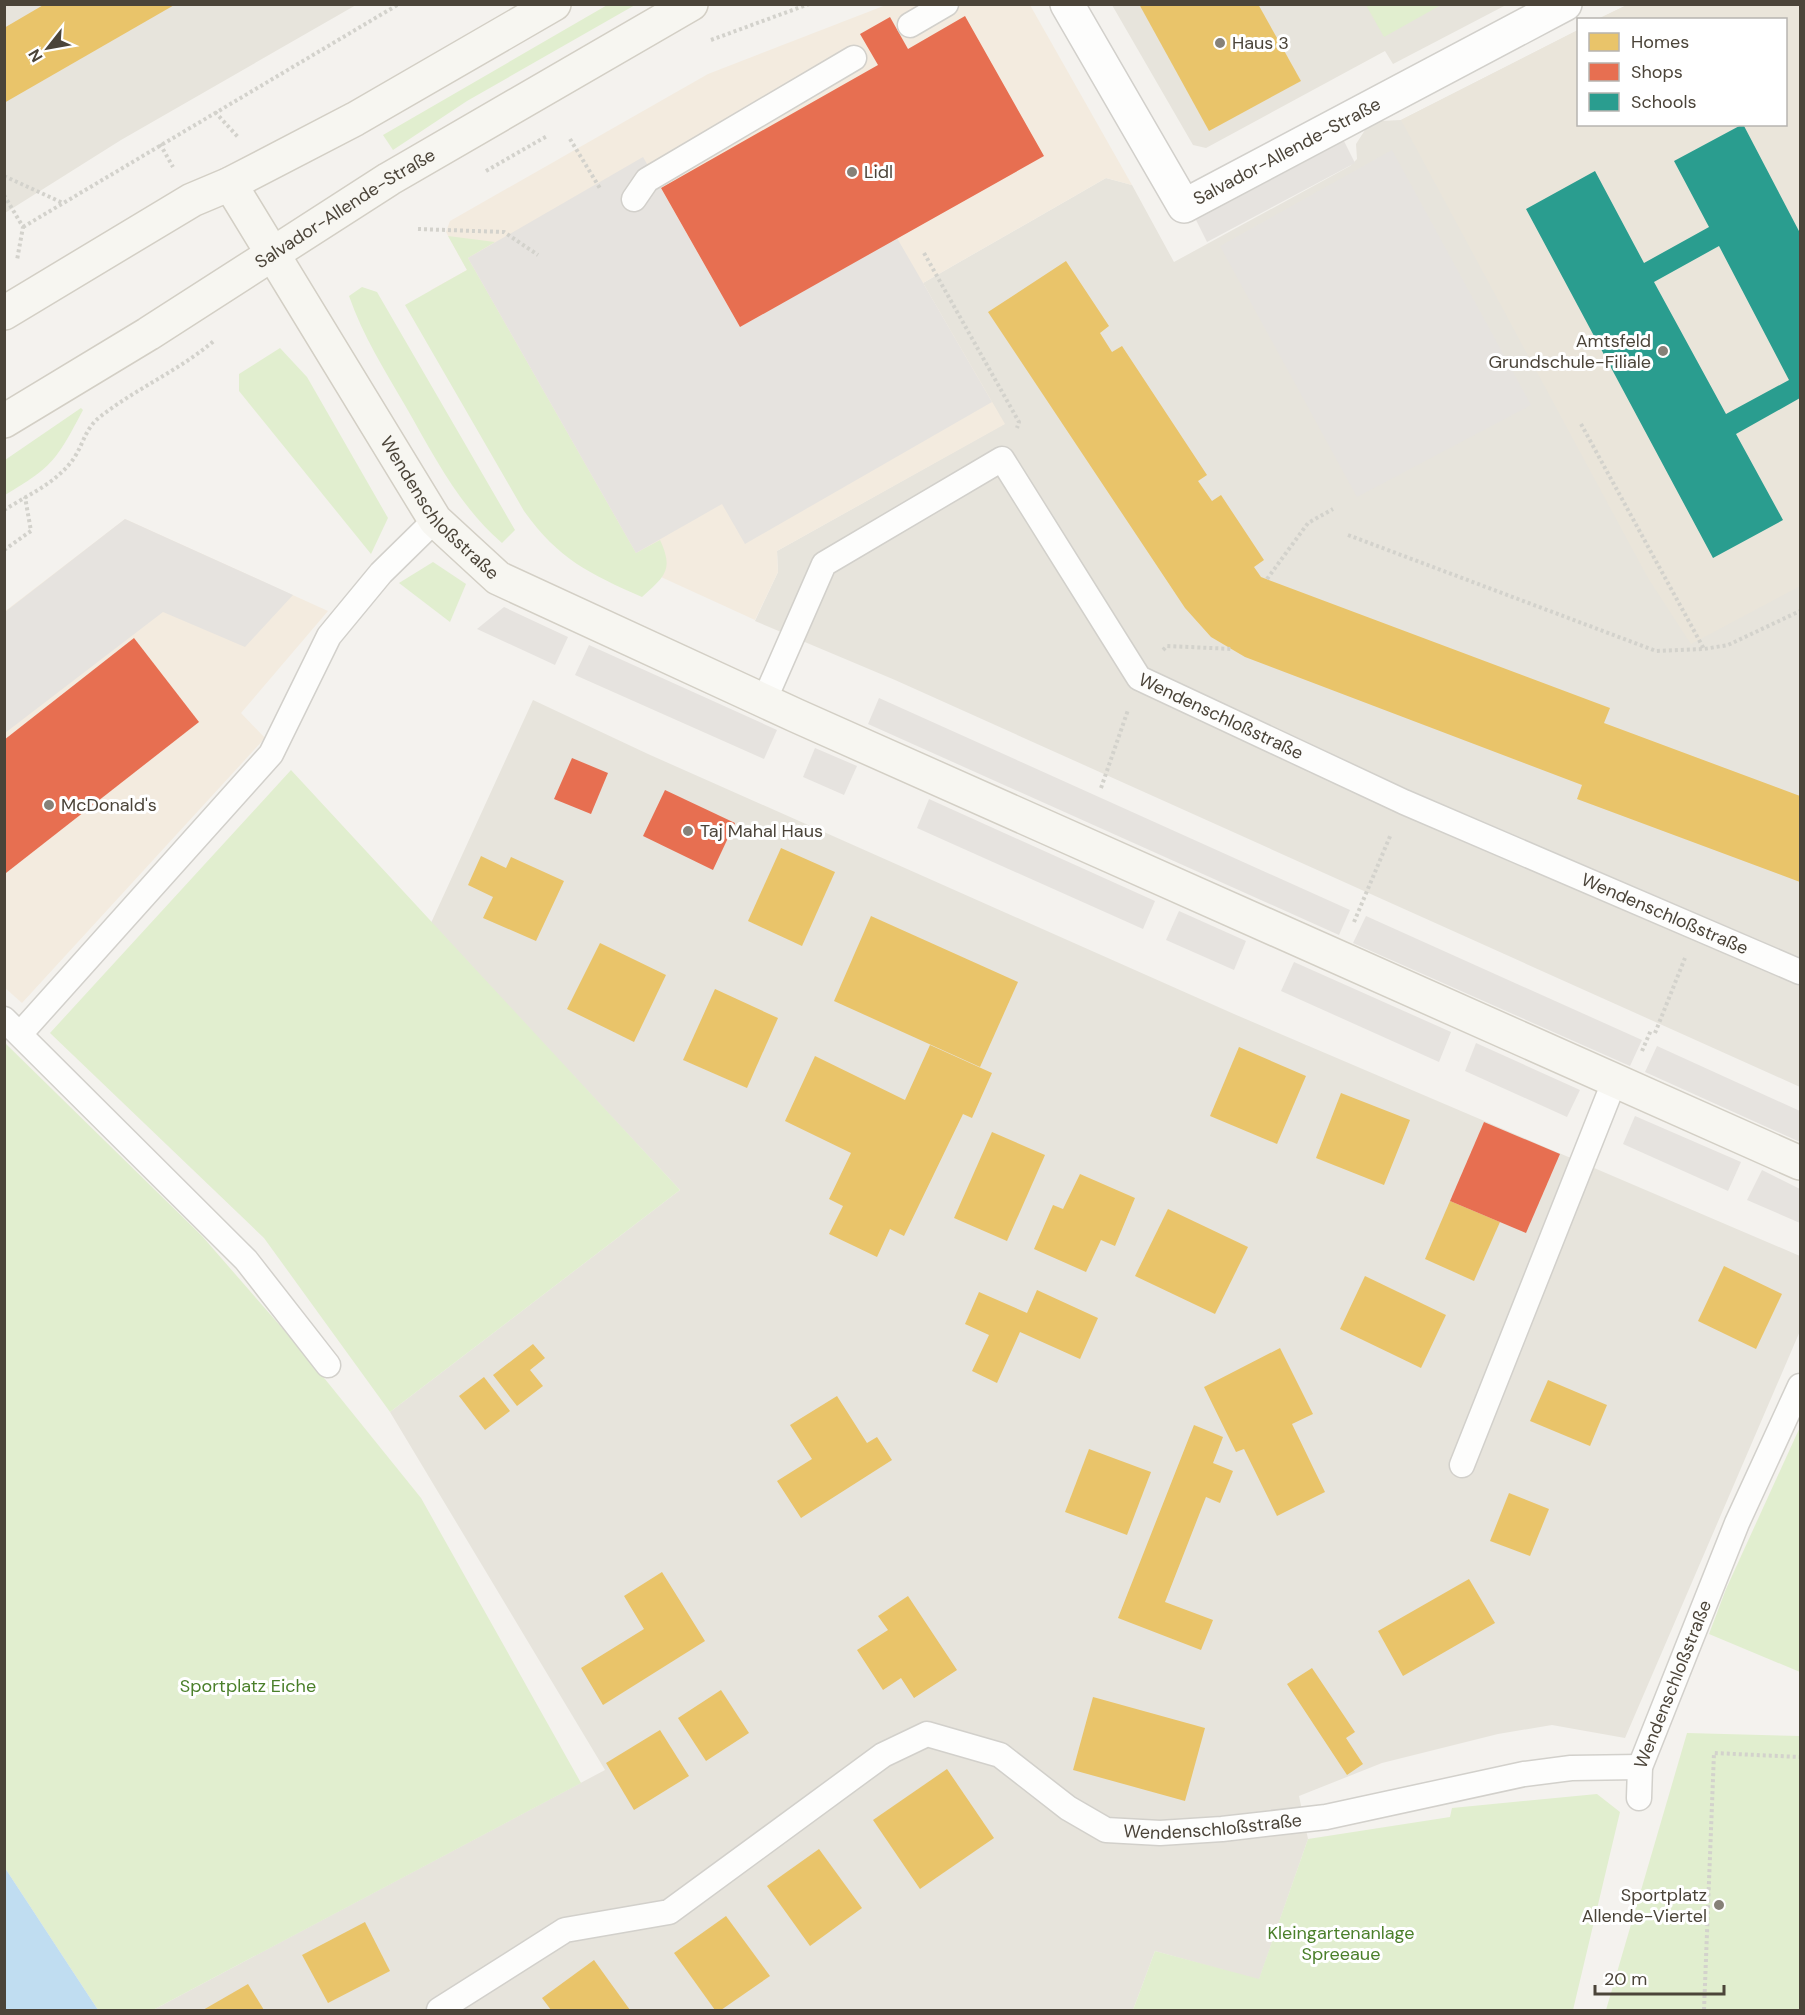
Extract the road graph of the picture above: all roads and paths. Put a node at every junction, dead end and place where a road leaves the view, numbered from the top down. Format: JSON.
{"nodes":[{"id":1,"x":399,"y":4,"type":"edge"},
{"id":2,"x":554,"y":4,"type":"edge"},
{"id":3,"x":691,"y":4,"type":"edge"},
{"id":4,"x":809,"y":4,"type":"edge"},
{"id":5,"x":946,"y":4,"type":"edge"},
{"id":6,"x":1067,"y":4,"type":"edge"},
{"id":7,"x":1565,"y":4,"type":"edge"},
{"id":8,"x":766,"y":19,"type":"dead end"},
{"id":9,"x":910,"y":25,"type":"dead end"},
{"id":10,"x":854,"y":58,"type":"dead end"},
{"id":11,"x":570,"y":139,"type":"dead end"},
{"id":12,"x":4,"y":176,"type":"edge"},
{"id":13,"x":230,"y":184,"type":"junction"},
{"id":14,"x":4,"y":195,"type":"edge"},
{"id":15,"x":604,"y":195,"type":"dead end"},
{"id":16,"x":634,"y":199,"type":"dead end"},
{"id":17,"x":63,"y":202,"type":"junction"},
{"id":18,"x":23,"y":227,"type":"junction"},
{"id":19,"x":418,"y":229,"type":"dead end"},
{"id":20,"x":273,"y":253,"type":"junction"},
{"id":21,"x":924,"y":253,"type":"dead end"},
{"id":22,"x":538,"y":255,"type":"dead end"},
{"id":23,"x":16,"y":265,"type":"dead end"},
{"id":24,"x":5,"y":312,"type":"edge"},
{"id":25,"x":200,"y":353,"type":"dead end"},
{"id":26,"x":4,"y":421,"type":"edge"},
{"id":27,"x":1581,"y":424,"type":"dead end"},
{"id":28,"x":1002,"y":459,"type":"junction"},
{"id":29,"x":25,"y":497,"type":"junction"},
{"id":30,"x":1333,"y":509,"type":"dead end"},
{"id":31,"x":4,"y":510,"type":"edge"},
{"id":32,"x":435,"y":520,"type":"junction"},
{"id":33,"x":1348,"y":535,"type":"dead end"},
{"id":34,"x":4,"y":550,"type":"edge"},
{"id":35,"x":1267,"y":579,"type":"dead end"},
{"id":36,"x":1800,"y":611,"type":"edge"},
{"id":37,"x":1704,"y":649,"type":"junction"},
{"id":38,"x":764,"y":701,"type":"junction"},
{"id":39,"x":1404,"y":802,"type":"junction"},
{"id":40,"x":1697,"y":928,"type":"junction"},
{"id":41,"x":1338,"y":958,"type":"junction"},
{"id":42,"x":1800,"y":972,"type":"edge"},
{"id":43,"x":12,"y":1027,"type":"edge"},
{"id":44,"x":1655,"y":1033,"type":"dead end"},
{"id":45,"x":1614,"y":1082,"type":"junction"},
{"id":46,"x":1800,"y":1163,"type":"edge"},
{"id":47,"x":328,"y":1365,"type":"dead end"},
{"id":48,"x":1800,"y":1386,"type":"edge"},
{"id":49,"x":1462,"y":1465,"type":"dead end"},
{"id":50,"x":1800,"y":1756,"type":"edge"},
{"id":51,"x":1640,"y":1767,"type":"junction"},
{"id":52,"x":1639,"y":1798,"type":"dead end"},
{"id":53,"x":439,"y":2010,"type":"edge"},
{"id":54,"x":1704,"y":2010,"type":"edge"}],
"edges":[{"from":1,"to":17,"type":"path"},
{"from":2,"to":13,"type":"street"},
{"from":3,"to":20,"type":"street","name":"Salvador-Allende-Straße"},
{"from":4,"to":8,"type":"path"},
{"from":5,"to":9,"type":"lane"},
{"from":6,"to":7,"type":"street","name":"Salvador-Allende-Straße"},
{"from":10,"to":16,"type":"lane"},
{"from":11,"to":15,"type":"path"},
{"from":12,"to":17,"type":"path"},
{"from":13,"to":20,"type":"street","name":"Wendenschloßstraße"},
{"from":13,"to":24,"type":"street"},
{"from":14,"to":18,"type":"path"},
{"from":17,"to":18,"type":"path"},
{"from":18,"to":23,"type":"path"},
{"from":19,"to":22,"type":"path"},
{"from":20,"to":26,"type":"street","name":"Salvador-Allende-Straße"},
{"from":20,"to":32,"type":"street","name":"Wendenschloßstraße"},
{"from":21,"to":28,"type":"path"},
{"from":25,"to":29,"type":"path"},
{"from":27,"to":37,"type":"path"},
{"from":28,"to":38,"type":"lane"},
{"from":28,"to":39,"type":"lane","name":"Wendenschloßstraße"},
{"from":29,"to":31,"type":"path"},
{"from":29,"to":34,"type":"path"},
{"from":30,"to":35,"type":"path"},
{"from":32,"to":38,"type":"street","name":"Wendenschloßstraße"},
{"from":32,"to":43,"type":"lane"},
{"from":33,"to":37,"type":"path"},
{"from":36,"to":37,"type":"path"},
{"from":38,"to":41,"type":"street","name":"Wendenschloßstraße"},
{"from":39,"to":40,"type":"lane","name":"Wendenschloßstraße"},
{"from":39,"to":41,"type":"path"},
{"from":40,"to":42,"type":"lane","name":"Wendenschloßstraße"},
{"from":40,"to":44,"type":"path"},
{"from":41,"to":45,"type":"street","name":"Wendenschloßstraße"},
{"from":43,"to":47,"type":"lane"},
{"from":45,"to":46,"type":"street","name":"Wendenschloßstraße"},
{"from":45,"to":49,"type":"lane"},
{"from":48,"to":51,"type":"lane","name":"Wendenschloßstraße"},
{"from":50,"to":54,"type":"path"},
{"from":51,"to":52,"type":"lane"},
{"from":51,"to":53,"type":"lane","name":"Wendenschloßstraße"}]}
